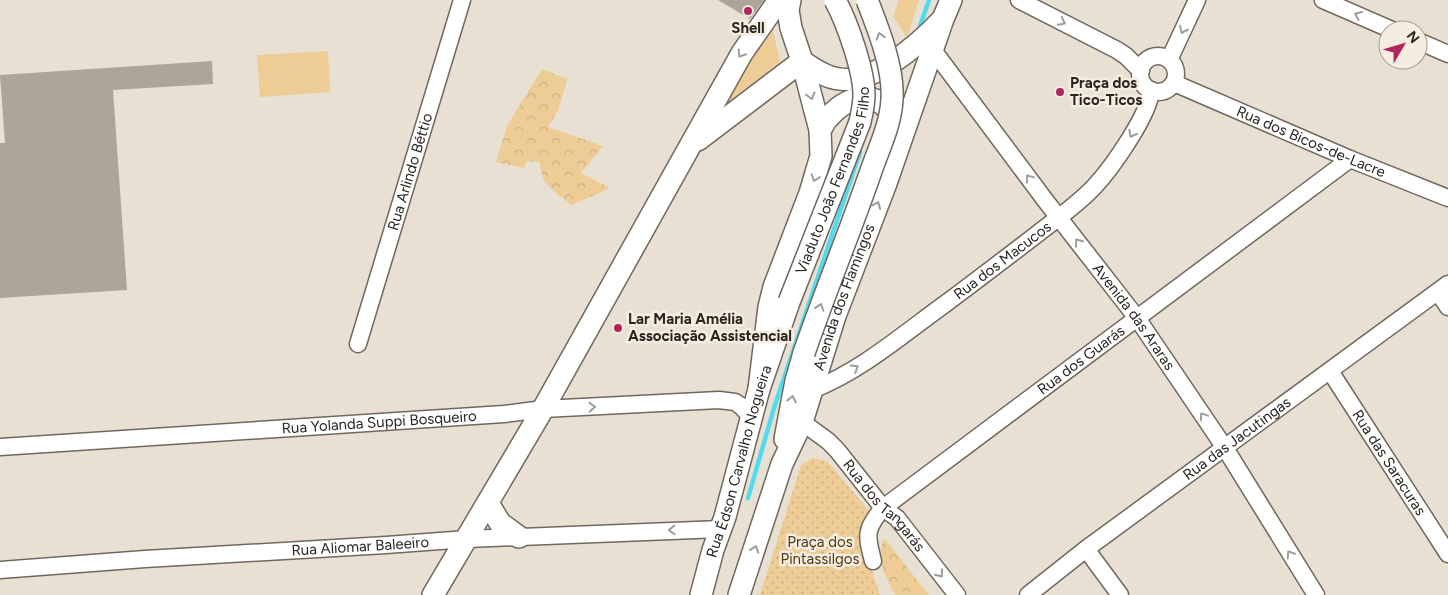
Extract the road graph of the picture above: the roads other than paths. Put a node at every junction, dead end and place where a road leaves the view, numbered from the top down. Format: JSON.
{"nodes":[{"id":1,"x":462,"y":0,"type":"edge"},
{"id":2,"x":779,"y":0,"type":"edge"},
{"id":3,"x":790,"y":0,"type":"edge"},
{"id":4,"x":835,"y":0,"type":"edge"},
{"id":5,"x":867,"y":0,"type":"edge"},
{"id":6,"x":1019,"y":0,"type":"edge"},
{"id":7,"x":1197,"y":0,"type":"edge"},
{"id":8,"x":1323,"y":0,"type":"edge"},
{"id":9,"x":947,"y":10,"type":"edge"},
{"id":10,"x":1378,"y":24,"type":"edge"},
{"id":11,"x":1428,"y":45,"type":"edge"},
{"id":12,"x":933,"y":50,"type":"junction"},
{"id":13,"x":1448,"y":54,"type":"edge"},
{"id":14,"x":1169,"y":60,"type":"junction"},
{"id":15,"x":802,"y":62,"type":"junction"},
{"id":16,"x":1141,"y":71,"type":"junction"},
{"id":17,"x":1174,"y":83,"type":"junction"},
{"id":18,"x":1151,"y":90,"type":"junction"},
{"id":19,"x":820,"y":130,"type":"junction"},
{"id":20,"x":898,"y":148,"type":"junction"},
{"id":21,"x":686,"y":150,"type":"junction"},
{"id":22,"x":1350,"y":158,"type":"junction"},
{"id":23,"x":1448,"y":198,"type":"edge"},
{"id":24,"x":1059,"y":217,"type":"junction"},
{"id":25,"x":1443,"y":288,"type":"edge"},
{"id":26,"x":790,"y":302,"type":"joint"},
{"id":27,"x":1448,"y":307,"type":"edge"},
{"id":28,"x":1137,"y":318,"type":"junction"},
{"id":29,"x":358,"y":344,"type":"dead end"},
{"id":30,"x":1330,"y":371,"type":"junction"},
{"id":31,"x":759,"y":389,"type":"junction"},
{"id":32,"x":812,"y":390,"type":"junction"},
{"id":33,"x":543,"y":409,"type":"junction"},
{"id":34,"x":751,"y":418,"type":"junction"},
{"id":35,"x":802,"y":422,"type":"junction"},
{"id":36,"x":0,"y":447,"type":"edge"},
{"id":37,"x":1225,"y":448,"type":"junction"},
{"id":38,"x":782,"y":464,"type":"junction"},
{"id":39,"x":488,"y":503,"type":"junction"},
{"id":40,"x":883,"y":508,"type":"junction"},
{"id":41,"x":721,"y":528,"type":"junction"},
{"id":42,"x":519,"y":537,"type":"junction"},
{"id":43,"x":467,"y":539,"type":"junction"},
{"id":44,"x":1086,"y":549,"type":"junction"},
{"id":45,"x":1448,"y":554,"type":"edge"},
{"id":46,"x":873,"y":561,"type":"dead end"},
{"id":47,"x":0,"y":570,"type":"edge"},
{"id":48,"x":433,"y":595,"type":"edge"},
{"id":49,"x":701,"y":595,"type":"edge"},
{"id":50,"x":739,"y":595,"type":"edge"},
{"id":51,"x":957,"y":595,"type":"edge"},
{"id":52,"x":1028,"y":595,"type":"edge"},
{"id":53,"x":1120,"y":595,"type":"edge"},
{"id":54,"x":1316,"y":595,"type":"edge"}],
"edges":[{"from":1,"to":29,"type":"street","name":"Rua Arlindo Béttio"},
{"from":2,"to":21,"type":"main road","one_way":true},
{"from":3,"to":15,"type":"main road"},
{"from":4,"to":26,"type":"main road","name":"Viaduto João Fernandes Filho","bridge":true},
{"from":38,"to":5,"type":"main road","name":"Viaduto João Fernandes Filho","one_way":true,"bridge":true},
{"from":6,"to":16,"type":"street","one_way":true},
{"from":7,"to":14,"type":"street","one_way":true},
{"from":10,"to":8,"type":"street","one_way":true},
{"from":9,"to":12,"type":"main road","name":"Avenida dos Flamingos"},
{"from":9,"to":15,"type":"main road"},
{"from":11,"to":13,"type":"street"},
{"from":12,"to":20,"type":"main road","name":"Avenida dos Flamingos"},
{"from":24,"to":12,"type":"street","name":"Avenida das Araras","one_way":true},
{"from":14,"to":16,"type":"street"},
{"from":14,"to":17,"type":"street"},
{"from":15,"to":19,"type":"main road","one_way":true},
{"from":15,"to":21,"type":"main road"},
{"from":16,"to":18,"type":"street"},
{"from":17,"to":18,"type":"street"},
{"from":17,"to":22,"type":"street","name":"Rua dos Bicos-de-Lacre"},
{"from":18,"to":24,"type":"street","name":"Rua dos Macucos","one_way":true},
{"from":19,"to":20,"type":"main road"},
{"from":19,"to":31,"type":"main road","one_way":true},
{"from":32,"to":20,"type":"main road","name":"Avenida dos Flamingos","one_way":true},
{"from":21,"to":33,"type":"main road"},
{"from":22,"to":23,"type":"street","name":"Rua dos Bicos-de-Lacre"},
{"from":22,"to":28,"type":"street","name":"Rua dos Guarás"},
{"from":28,"to":24,"type":"street","name":"Avenida das Araras","one_way":true},
{"from":32,"to":24,"type":"street","name":"Rua dos Macucos","one_way":true},
{"from":25,"to":27,"type":"street"},
{"from":25,"to":30,"type":"street","name":"Rua das Jacutingas"},
{"from":26,"to":31,"type":"main road","name":"Rua Édson Carvalho Nogueira"},
{"from":37,"to":28,"type":"street","name":"Avenida das Araras","one_way":true},
{"from":28,"to":40,"type":"street","name":"Rua dos Guarás"},
{"from":30,"to":37,"type":"street","name":"Rua das Jacutingas"},
{"from":30,"to":45,"type":"street","name":"Rua das Saracuras"},
{"from":31,"to":34,"type":"main road","name":"Rua Édson Carvalho Nogueira"},
{"from":32,"to":35,"type":"main road","name":"Avenida dos Flamingos"},
{"from":33,"to":34,"type":"street","name":"Rua Yolanda Suppi Bosqueiro","one_way":true},
{"from":33,"to":36,"type":"street","name":"Rua Yolanda Suppi Bosqueiro"},
{"from":33,"to":39,"type":"main road"},
{"from":34,"to":41,"type":"main road","name":"Rua Édson Carvalho Nogueira"},
{"from":35,"to":38,"type":"main road","name":"Avenida dos Flamingos"},
{"from":35,"to":40,"type":"street","name":"Rua dos Tangarás"},
{"from":37,"to":44,"type":"street","name":"Rua das Jacutingas"},
{"from":54,"to":37,"type":"street","name":"Avenida das Araras","one_way":true},
{"from":50,"to":38,"type":"main road","name":"Avenida dos Flamingos","one_way":true},
{"from":39,"to":42,"type":"main road"},
{"from":39,"to":43,"type":"main road"},
{"from":40,"to":46,"type":"street","name":"Rua dos Guarás"},
{"from":40,"to":51,"type":"street","name":"Rua dos Tangarás","one_way":true},
{"from":41,"to":42,"type":"street","name":"Rua Aliomar Baleeiro","one_way":true},
{"from":41,"to":49,"type":"main road","name":"Rua Édson Carvalho Nogueira"},
{"from":42,"to":43,"type":"street","name":"Rua Aliomar Baleeiro"},
{"from":43,"to":47,"type":"street","name":"Rua Aliomar Baleeiro"},
{"from":43,"to":48,"type":"main road"},
{"from":44,"to":52,"type":"street","name":"Rua das Jacutingas"},
{"from":44,"to":53,"type":"street"}]}
